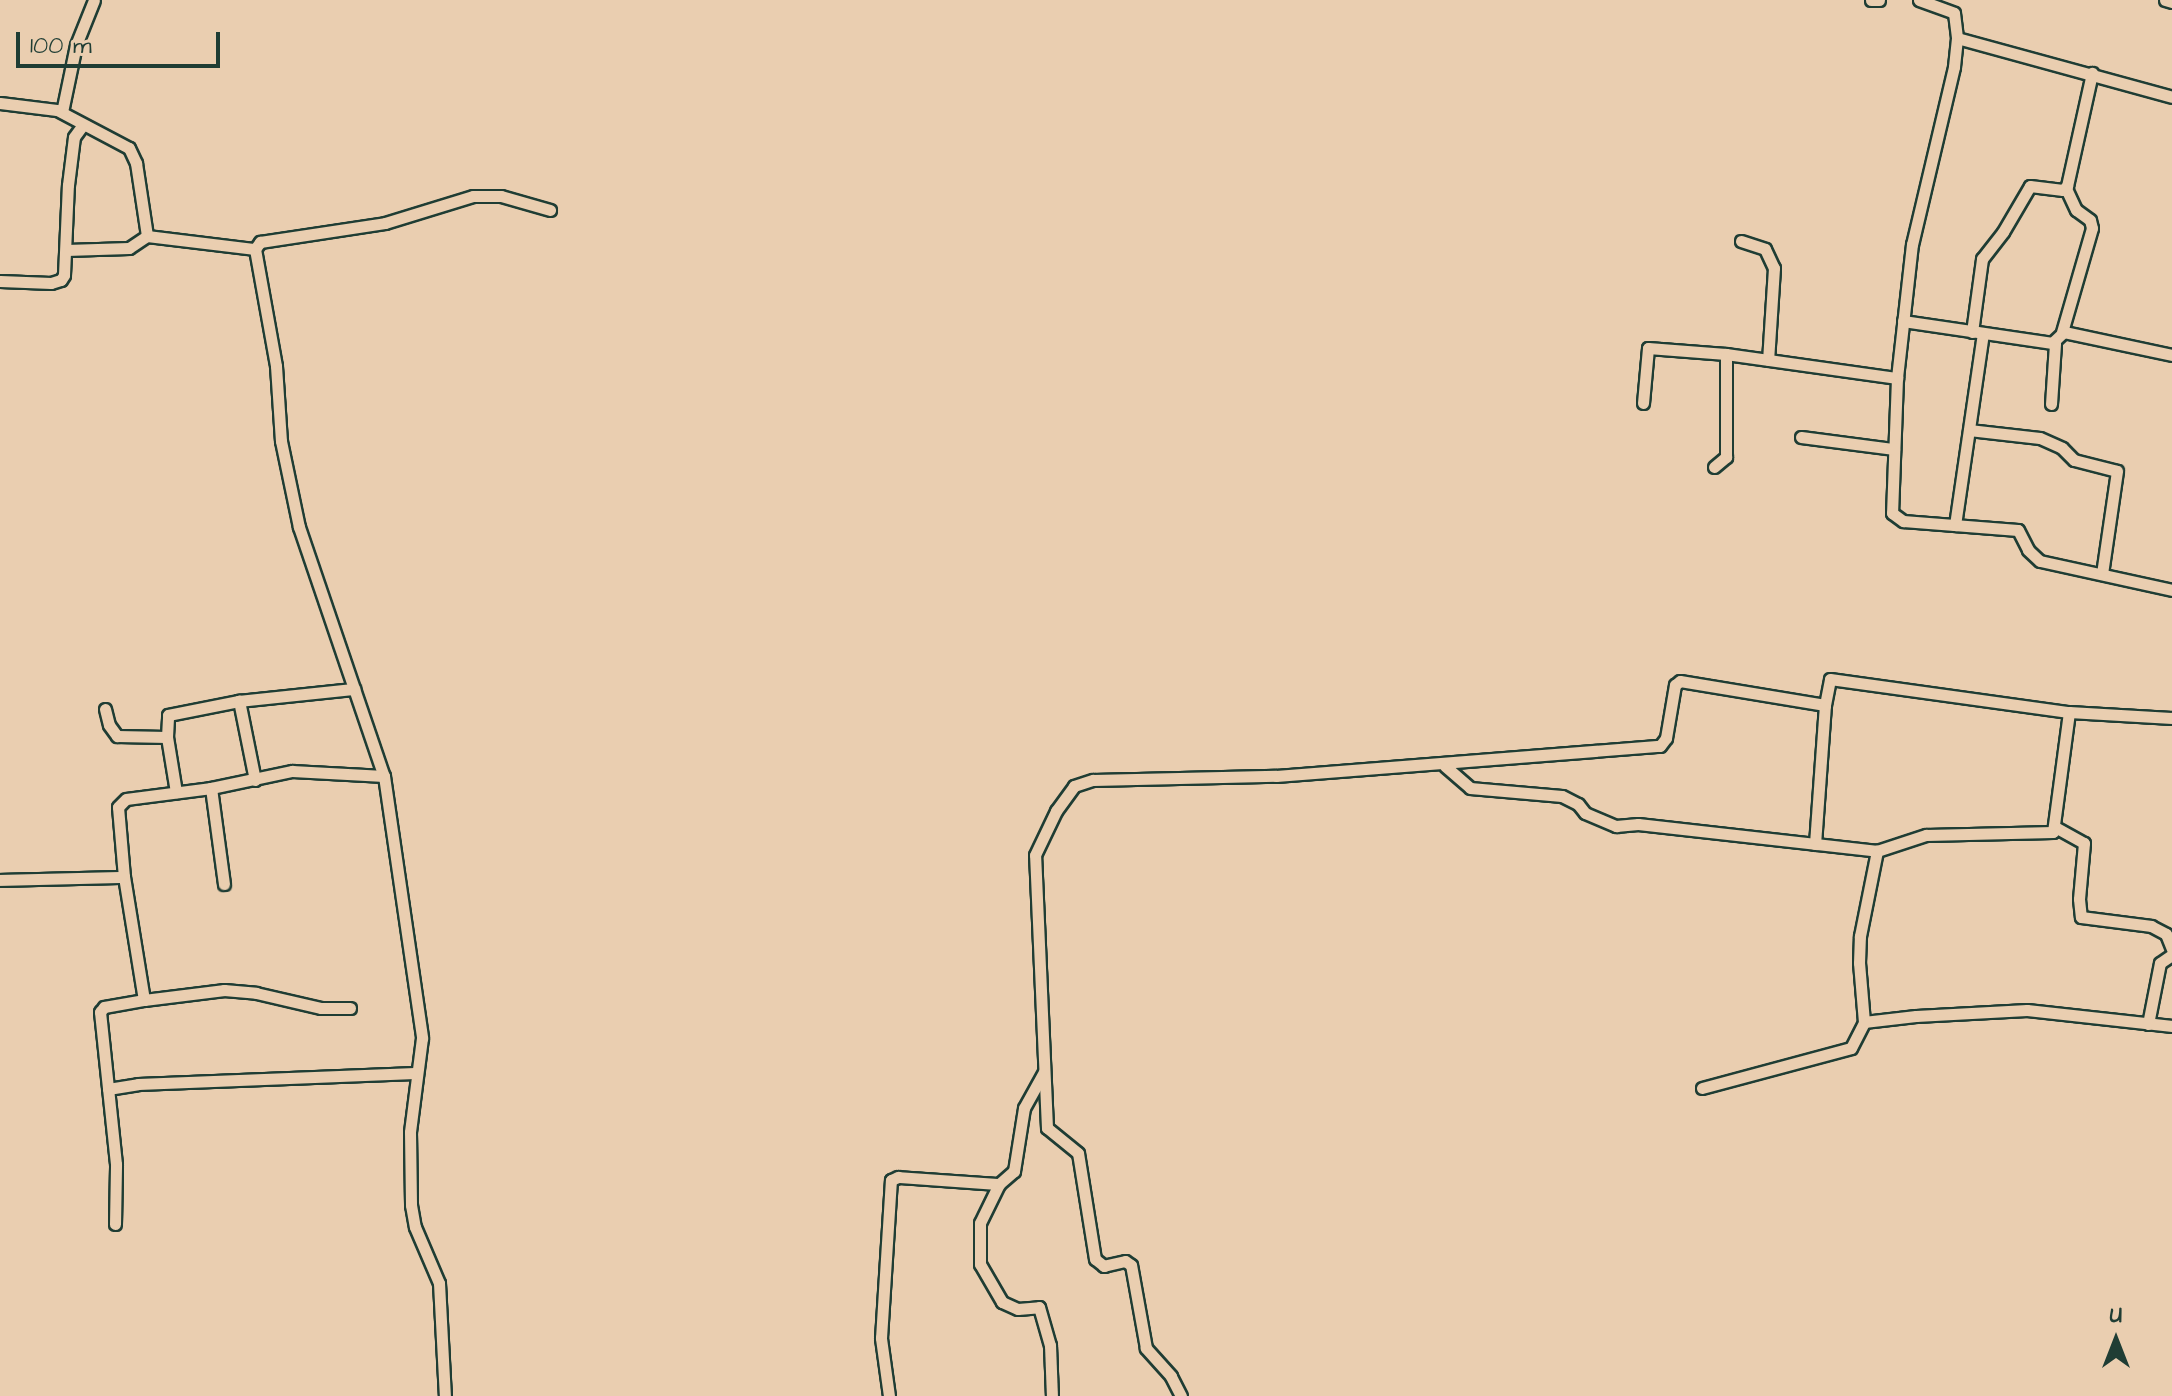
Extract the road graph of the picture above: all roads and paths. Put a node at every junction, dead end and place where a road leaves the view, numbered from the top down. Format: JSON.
{"nodes":[{"id":1,"x":94,"y":0,"type":"edge"},
{"id":2,"x":1871,"y":0,"type":"edge"},
{"id":3,"x":1879,"y":0,"type":"edge"},
{"id":4,"x":1919,"y":0,"type":"edge"},
{"id":5,"x":2165,"y":0,"type":"edge"},
{"id":6,"x":2172,"y":2,"type":"edge"},
{"id":7,"x":1957,"y":38,"type":"junction"},
{"id":8,"x":2092,"y":73,"type":"junction"},
{"id":9,"x":2172,"y":97,"type":"edge"},
{"id":10,"x":0,"y":103,"type":"edge"},
{"id":11,"x":62,"y":112,"type":"junction"},
{"id":12,"x":82,"y":126,"type":"junction"},
{"id":13,"x":2066,"y":189,"type":"junction"},
{"id":14,"x":550,"y":210,"type":"dead end"},
{"id":15,"x":147,"y":236,"type":"junction"},
{"id":16,"x":1741,"y":241,"type":"dead end"},
{"id":17,"x":255,"y":249,"type":"junction"},
{"id":18,"x":66,"y":250,"type":"junction"},
{"id":19,"x":0,"y":281,"type":"edge"},
{"id":20,"x":1903,"y":321,"type":"junction"},
{"id":21,"x":1978,"y":333,"type":"junction"},
{"id":22,"x":2058,"y":338,"type":"junction"},
{"id":23,"x":1726,"y":354,"type":"junction"},
{"id":24,"x":2172,"y":355,"type":"edge"},
{"id":25,"x":1768,"y":360,"type":"junction"},
{"id":26,"x":1897,"y":378,"type":"junction"},
{"id":27,"x":1643,"y":403,"type":"dead end"},
{"id":28,"x":2051,"y":404,"type":"dead end"},
{"id":29,"x":1969,"y":430,"type":"junction"},
{"id":30,"x":1801,"y":437,"type":"dead end"},
{"id":31,"x":1894,"y":449,"type":"junction"},
{"id":32,"x":1714,"y":467,"type":"dead end"},
{"id":33,"x":1955,"y":525,"type":"junction"},
{"id":34,"x":2102,"y":574,"type":"junction"},
{"id":35,"x":2172,"y":590,"type":"edge"},
{"id":36,"x":354,"y":689,"type":"junction"},
{"id":37,"x":239,"y":701,"type":"junction"},
{"id":38,"x":1825,"y":705,"type":"junction"},
{"id":39,"x":105,"y":709,"type":"dead end"},
{"id":40,"x":2069,"y":712,"type":"junction"},
{"id":41,"x":2172,"y":718,"type":"edge"},
{"id":42,"x":167,"y":737,"type":"junction"},
{"id":43,"x":1445,"y":766,"type":"junction"},
{"id":44,"x":384,"y":776,"type":"junction"},
{"id":45,"x":255,"y":780,"type":"junction"},
{"id":46,"x":211,"y":788,"type":"junction"},
{"id":47,"x":176,"y":792,"type":"junction"},
{"id":48,"x":2055,"y":827,"type":"junction"},
{"id":49,"x":1815,"y":844,"type":"junction"},
{"id":50,"x":1877,"y":851,"type":"junction"},
{"id":51,"x":124,"y":877,"type":"junction"},
{"id":52,"x":0,"y":880,"type":"edge"},
{"id":53,"x":224,"y":884,"type":"dead end"},
{"id":54,"x":2172,"y":949,"type":"edge"},
{"id":55,"x":2172,"y":955,"type":"edge"},
{"id":56,"x":144,"y":1000,"type":"junction"},
{"id":57,"x":350,"y":1008,"type":"dead end"},
{"id":58,"x":1864,"y":1022,"type":"junction"},
{"id":59,"x":2148,"y":1024,"type":"junction"},
{"id":60,"x":2172,"y":1026,"type":"edge"},
{"id":61,"x":1044,"y":1072,"type":"junction"},
{"id":62,"x":415,"y":1073,"type":"junction"},
{"id":63,"x":1702,"y":1088,"type":"dead end"},
{"id":64,"x":108,"y":1089,"type":"junction"},
{"id":65,"x":999,"y":1184,"type":"junction"},
{"id":66,"x":115,"y":1224,"type":"dead end"},
{"id":67,"x":445,"y":1396,"type":"edge"},
{"id":68,"x":889,"y":1396,"type":"edge"},
{"id":69,"x":1052,"y":1396,"type":"edge"},
{"id":70,"x":1181,"y":1396,"type":"edge"}],
"edges":[{"from":1,"to":11,"type":"street"},
{"from":2,"to":3,"type":"street"},
{"from":4,"to":7,"type":"street"},
{"from":5,"to":6,"type":"street"},
{"from":7,"to":8,"type":"street"},
{"from":7,"to":20,"type":"street"},
{"from":8,"to":9,"type":"street"},
{"from":8,"to":13,"type":"street"},
{"from":10,"to":11,"type":"street"},
{"from":11,"to":12,"type":"street"},
{"from":12,"to":15,"type":"street"},
{"from":12,"to":18,"type":"street"},
{"from":13,"to":21,"type":"street"},
{"from":13,"to":22,"type":"street"},
{"from":14,"to":17,"type":"street"},
{"from":15,"to":17,"type":"street"},
{"from":15,"to":18,"type":"street"},
{"from":16,"to":25,"type":"street"},
{"from":17,"to":36,"type":"street"},
{"from":18,"to":19,"type":"street"},
{"from":20,"to":21,"type":"street"},
{"from":20,"to":26,"type":"street"},
{"from":21,"to":22,"type":"street"},
{"from":21,"to":29,"type":"street"},
{"from":22,"to":24,"type":"street"},
{"from":22,"to":28,"type":"street"},
{"from":23,"to":25,"type":"street"},
{"from":23,"to":27,"type":"street"},
{"from":23,"to":32,"type":"street"},
{"from":25,"to":26,"type":"street"},
{"from":26,"to":31,"type":"street"},
{"from":29,"to":33,"type":"street"},
{"from":29,"to":34,"type":"street"},
{"from":30,"to":31,"type":"street"},
{"from":31,"to":33,"type":"street"},
{"from":33,"to":34,"type":"street"},
{"from":34,"to":35,"type":"street"},
{"from":36,"to":37,"type":"street"},
{"from":36,"to":44,"type":"street"},
{"from":37,"to":42,"type":"street"},
{"from":37,"to":45,"type":"street"},
{"from":38,"to":40,"type":"street"},
{"from":38,"to":43,"type":"street"},
{"from":38,"to":49,"type":"street"},
{"from":39,"to":42,"type":"street"},
{"from":40,"to":41,"type":"street"},
{"from":40,"to":48,"type":"street"},
{"from":42,"to":47,"type":"street"},
{"from":43,"to":49,"type":"street"},
{"from":43,"to":61,"type":"street"},
{"from":44,"to":45,"type":"street"},
{"from":44,"to":62,"type":"street"},
{"from":45,"to":46,"type":"street"},
{"from":46,"to":47,"type":"street"},
{"from":46,"to":53,"type":"street"},
{"from":47,"to":51,"type":"street"},
{"from":48,"to":50,"type":"street"},
{"from":48,"to":54,"type":"street"},
{"from":49,"to":50,"type":"street"},
{"from":50,"to":58,"type":"street"},
{"from":51,"to":52,"type":"street"},
{"from":51,"to":56,"type":"street"},
{"from":55,"to":59,"type":"street"},
{"from":56,"to":57,"type":"street"},
{"from":56,"to":64,"type":"street"},
{"from":58,"to":59,"type":"street"},
{"from":58,"to":63,"type":"street"},
{"from":59,"to":60,"type":"street"},
{"from":61,"to":65,"type":"street"},
{"from":61,"to":70,"type":"street"},
{"from":62,"to":64,"type":"street"},
{"from":62,"to":67,"type":"street"},
{"from":64,"to":66,"type":"street"},
{"from":65,"to":68,"type":"street"},
{"from":65,"to":69,"type":"street"}]}
